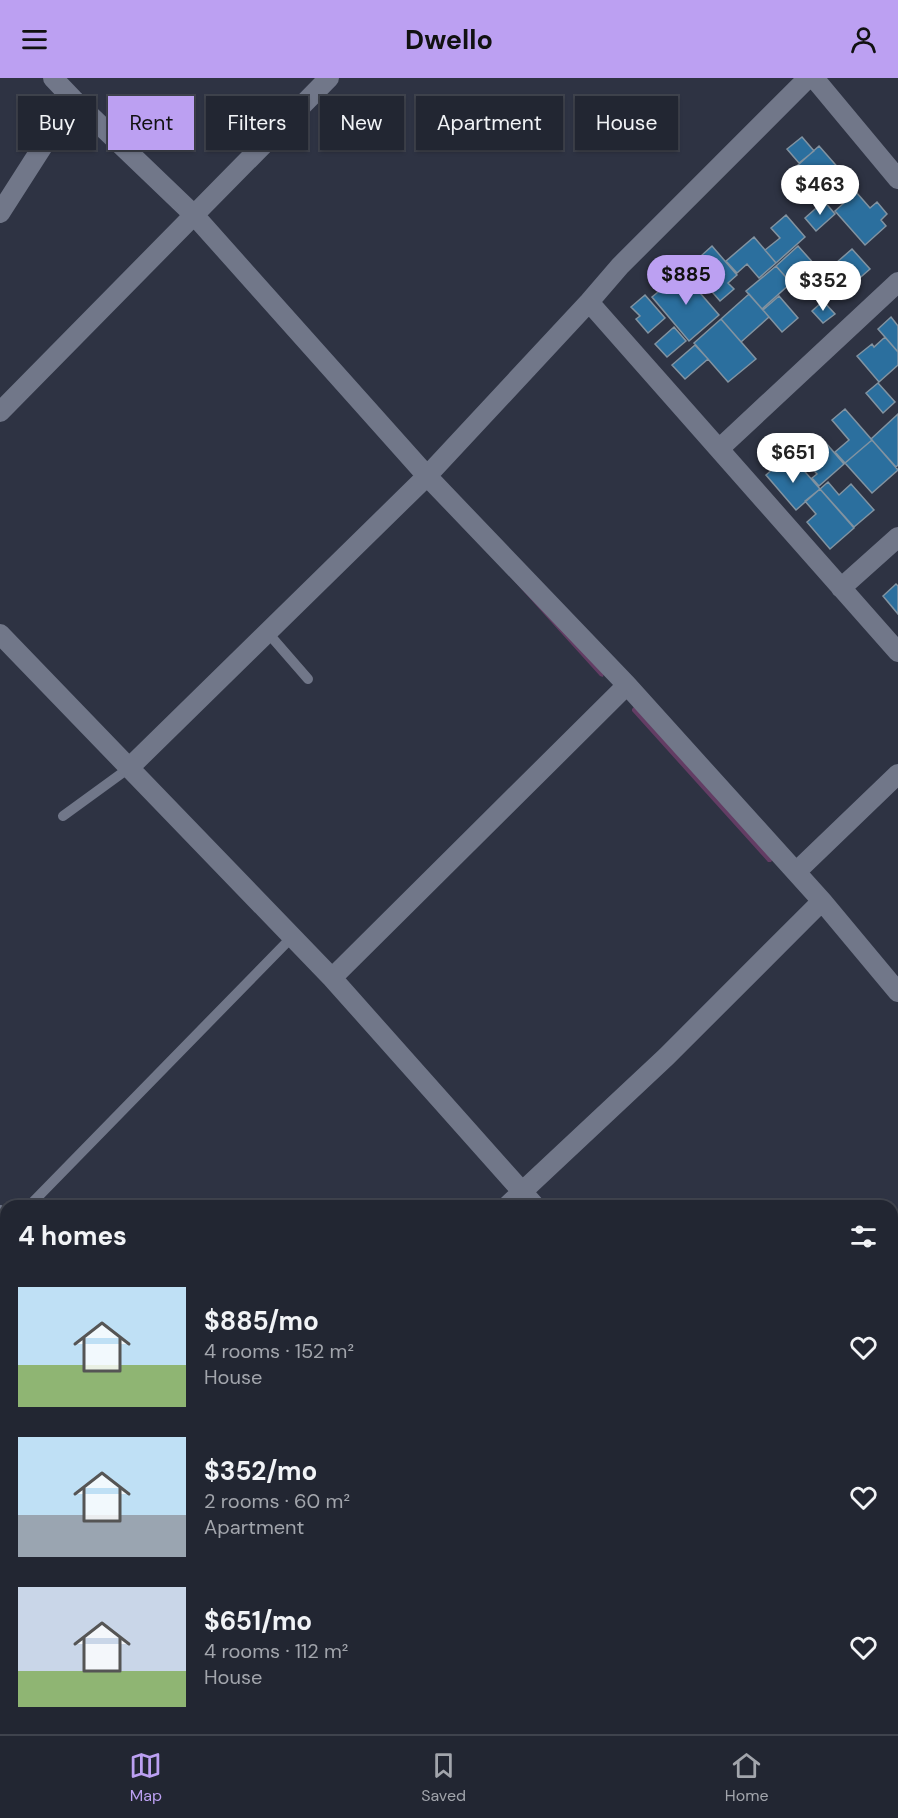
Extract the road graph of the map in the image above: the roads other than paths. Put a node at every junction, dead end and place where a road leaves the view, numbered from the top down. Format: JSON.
{"nodes":[{"id":1,"x":53,"y":78,"type":"edge"},
{"id":2,"x":329,"y":78,"type":"edge"},
{"id":3,"x":808,"y":78,"type":"edge"},
{"id":4,"x":814,"y":78,"type":"edge"},
{"id":5,"x":70,"y":96,"type":"edge"},
{"id":6,"x":96,"y":121,"type":"edge"},
{"id":7,"x":40,"y":150,"type":"edge"},
{"id":8,"x":898,"y":179,"type":"edge"},
{"id":9,"x":0,"y":213,"type":"edge"},
{"id":10,"x":194,"y":214,"type":"junction"},
{"id":11,"x":898,"y":282,"type":"edge"},
{"id":12,"x":589,"y":302,"type":"junction"},
{"id":13,"x":0,"y":412,"type":"edge"},
{"id":14,"x":718,"y":449,"type":"junction"},
{"id":15,"x":427,"y":476,"type":"junction"},
{"id":16,"x":898,"y":537,"type":"edge"},
{"id":17,"x":841,"y":588,"type":"junction"},
{"id":18,"x":268,"y":633,"type":"junction"},
{"id":19,"x":0,"y":634,"type":"edge"},
{"id":20,"x":898,"y":652,"type":"edge"},
{"id":21,"x":308,"y":679,"type":"dead end"},
{"id":22,"x":627,"y":685,"type":"junction"},
{"id":23,"x":129,"y":768,"type":"junction"},
{"id":24,"x":898,"y":774,"type":"edge"},
{"id":25,"x":63,"y":816,"type":"dead end"},
{"id":26,"x":796,"y":872,"type":"junction"},
{"id":27,"x":822,"y":901,"type":"junction"},
{"id":28,"x":292,"y":937,"type":"junction"},
{"id":29,"x":332,"y":978,"type":"junction"},
{"id":30,"x":898,"y":992,"type":"edge"},
{"id":31,"x":528,"y":1199,"type":"edge"},
{"id":32,"x":35,"y":1200,"type":"edge"}],
"edges":[{"from":1,"to":5,"type":"street"},
{"from":2,"to":10,"type":"street"},
{"from":3,"to":12,"type":"street"},
{"from":4,"to":8,"type":"street"},
{"from":6,"to":10,"type":"street"},
{"from":7,"to":9,"type":"street"},
{"from":10,"to":13,"type":"street"},
{"from":10,"to":15,"type":"street"},
{"from":11,"to":14,"type":"street"},
{"from":12,"to":14,"type":"street"},
{"from":12,"to":15,"type":"street"},
{"from":14,"to":17,"type":"street"},
{"from":15,"to":18,"type":"street"},
{"from":15,"to":22,"type":"street"},
{"from":16,"to":17,"type":"street"},
{"from":17,"to":20,"type":"street"},
{"from":18,"to":21,"type":"lane"},
{"from":18,"to":23,"type":"street"},
{"from":19,"to":23,"type":"street"},
{"from":22,"to":26,"type":"street"},
{"from":22,"to":29,"type":"street"},
{"from":23,"to":25,"type":"lane"},
{"from":23,"to":28,"type":"street"},
{"from":24,"to":26,"type":"street"},
{"from":26,"to":27,"type":"street"},
{"from":27,"to":30,"type":"street"},
{"from":27,"to":31,"type":"street"},
{"from":28,"to":29,"type":"street"},
{"from":28,"to":32,"type":"lane"},
{"from":29,"to":31,"type":"street"}]}
